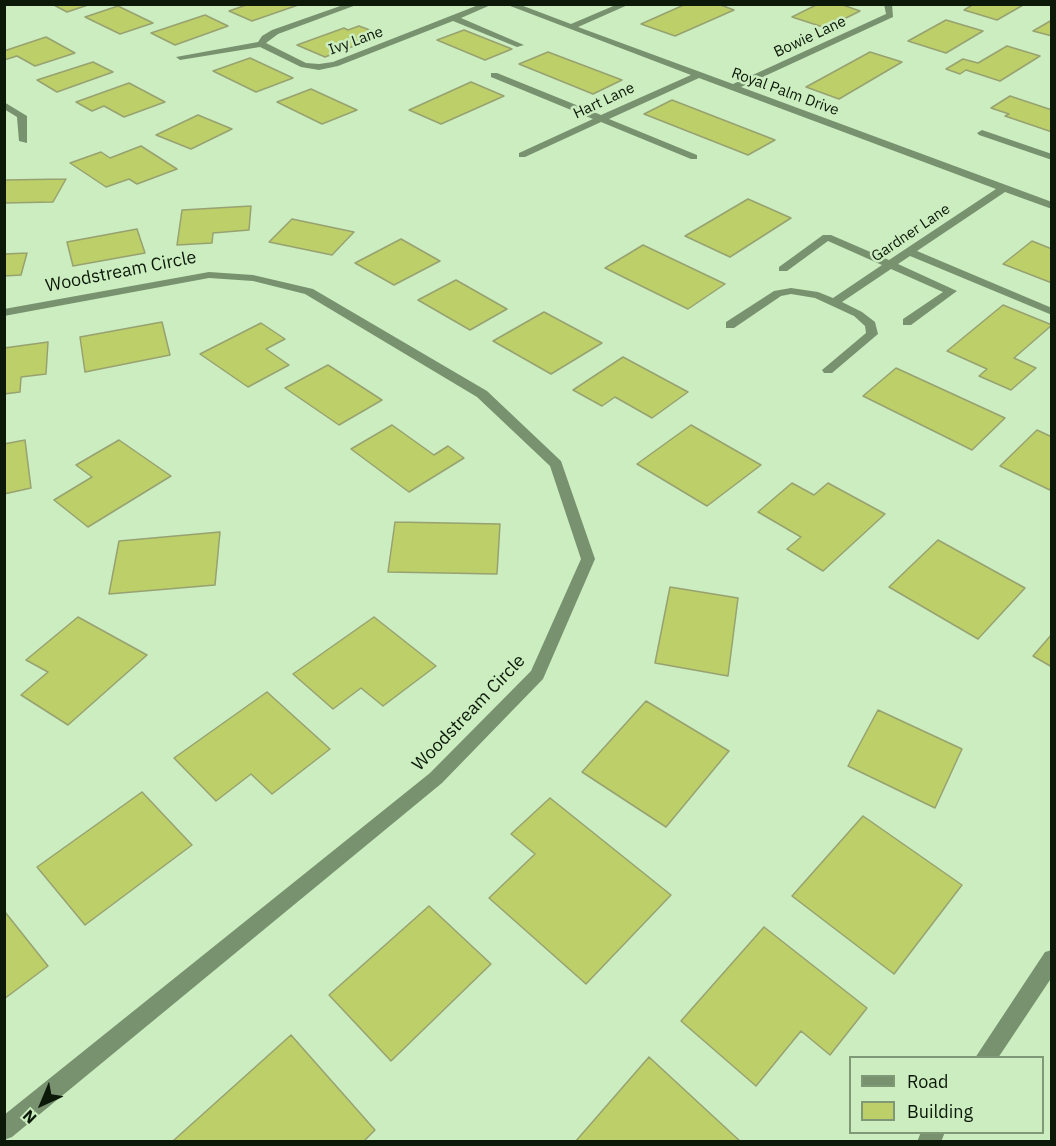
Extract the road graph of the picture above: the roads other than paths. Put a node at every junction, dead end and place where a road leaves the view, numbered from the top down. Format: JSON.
{"nodes":[{"id":1,"x":355,"y":4,"type":"edge"},
{"id":2,"x":489,"y":4,"type":"edge"},
{"id":3,"x":509,"y":4,"type":"edge"},
{"id":4,"x":626,"y":4,"type":"edge"},
{"id":5,"x":889,"y":5,"type":"edge"},
{"id":6,"x":454,"y":18,"type":"junction"},
{"id":7,"x":571,"y":27,"type":"junction"},
{"id":8,"x":261,"y":44,"type":"junction"},
{"id":9,"x":520,"y":45,"type":"dead end"},
{"id":10,"x":180,"y":57,"type":"dead end"},
{"id":11,"x":494,"y":75,"type":"dead end"},
{"id":12,"x":697,"y":75,"type":"junction"},
{"id":13,"x":732,"y":88,"type":"junction"},
{"id":14,"x":4,"y":105,"type":"edge"},
{"id":15,"x":601,"y":119,"type":"junction"},
{"id":16,"x":982,"y":133,"type":"dead end"},
{"id":17,"x":24,"y":141,"type":"dead end"},
{"id":18,"x":522,"y":155,"type":"dead end"},
{"id":19,"x":694,"y":157,"type":"dead end"},
{"id":20,"x":1052,"y":157,"type":"edge"},
{"id":21,"x":1005,"y":188,"type":"junction"},
{"id":22,"x":1052,"y":206,"type":"edge"},
{"id":23,"x":909,"y":252,"type":"junction"},
{"id":24,"x":891,"y":264,"type":"junction"},
{"id":25,"x":783,"y":269,"type":"dead end"},
{"id":26,"x":834,"y":303,"type":"junction"},
{"id":27,"x":1052,"y":312,"type":"edge"},
{"id":28,"x":4,"y":313,"type":"edge"},
{"id":29,"x":907,"y":322,"type":"dead end"},
{"id":30,"x":730,"y":325,"type":"dead end"},
{"id":31,"x":828,"y":370,"type":"dead end"},
{"id":32,"x":1052,"y":959,"type":"edge"},
{"id":33,"x":986,"y":1056,"type":"edge"},
{"id":34,"x":4,"y":1129,"type":"edge"}],
"edges":[{"from":1,"to":8,"type":"street","name":"Ivy Lane"},
{"from":2,"to":6,"type":"street","name":"Ivy Lane"},
{"from":3,"to":7,"type":"street","name":"Royal Palm Drive"},
{"from":4,"to":7,"type":"street"},
{"from":5,"to":13,"type":"street","name":"Bowie Lane"},
{"from":6,"to":8,"type":"street","name":"Ivy Lane"},
{"from":6,"to":9,"type":"street"},
{"from":7,"to":12,"type":"street","name":"Royal Palm Drive"},
{"from":8,"to":10,"type":"street"},
{"from":11,"to":15,"type":"street"},
{"from":12,"to":13,"type":"street","name":"Royal Palm Drive"},
{"from":12,"to":15,"type":"street","name":"Hart Lane"},
{"from":13,"to":21,"type":"street","name":"Royal Palm Drive"},
{"from":14,"to":17,"type":"street"},
{"from":15,"to":18,"type":"street","name":"Hart Lane"},
{"from":15,"to":19,"type":"street"},
{"from":16,"to":20,"type":"street"},
{"from":21,"to":22,"type":"street","name":"Royal Palm Drive"},
{"from":21,"to":23,"type":"street","name":"Gardner Lane"},
{"from":23,"to":24,"type":"street","name":"Gardner Lane"},
{"from":23,"to":27,"type":"street"},
{"from":24,"to":25,"type":"street"},
{"from":24,"to":26,"type":"street","name":"Gardner Lane"},
{"from":24,"to":29,"type":"street"},
{"from":26,"to":30,"type":"street"},
{"from":26,"to":31,"type":"street"},
{"from":28,"to":34,"type":"street","name":"Woodstream Circle"},
{"from":32,"to":33,"type":"street"}]}
